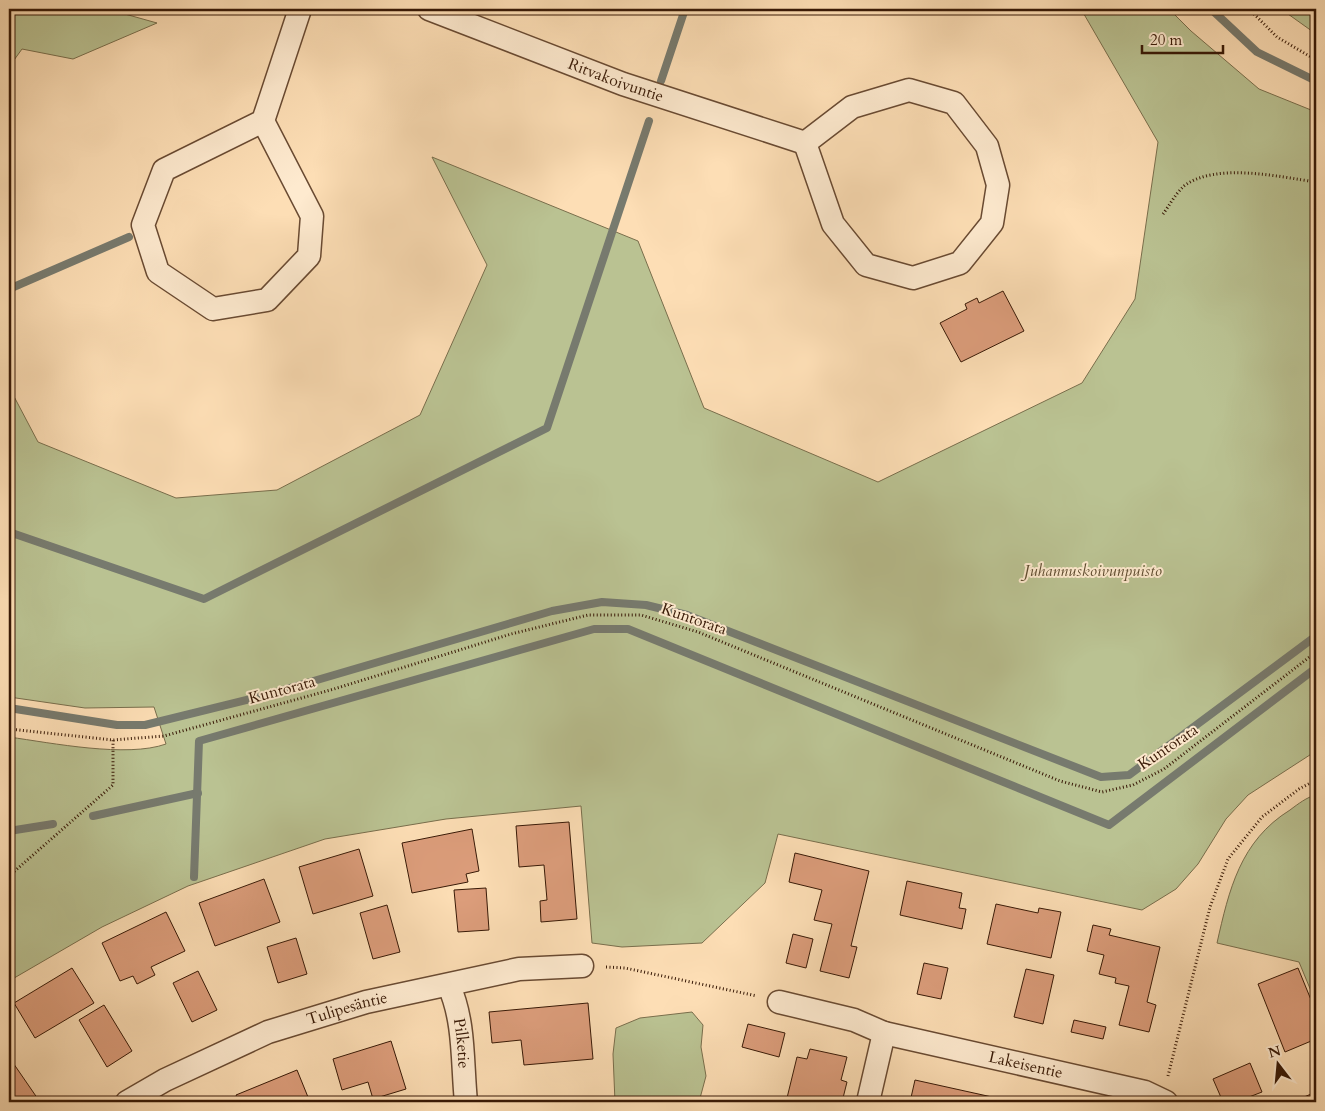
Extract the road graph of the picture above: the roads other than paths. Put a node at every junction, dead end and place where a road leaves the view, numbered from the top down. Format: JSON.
{"nodes":[{"id":1,"x":300,"y":9,"type":"edge"},
{"id":2,"x":429,"y":9,"type":"edge"},
{"id":3,"x":263,"y":122,"type":"junction"},
{"id":4,"x":805,"y":143,"type":"junction"},
{"id":5,"x":582,"y":966,"type":"road end"},
{"id":6,"x":449,"y":986,"type":"junction"},
{"id":7,"x":779,"y":1002,"type":"road end"},
{"id":8,"x":884,"y":1034,"type":"junction"},
{"id":9,"x":1164,"y":1100,"type":"edge"},
{"id":10,"x":127,"y":1102,"type":"edge"},
{"id":11,"x":466,"y":1102,"type":"edge"},
{"id":12,"x":868,"y":1102,"type":"edge"}],
"edges":[{"from":1,"to":3,"type":"street"},
{"from":2,"to":4,"type":"street","name":"Ritvakoivuntie"},
{"from":3,"to":3,"type":"street"},
{"from":4,"to":4,"type":"street"},
{"from":5,"to":6,"type":"street","name":"Tulipesäntie"},
{"from":6,"to":10,"type":"street","name":"Tulipesäntie"},
{"from":6,"to":11,"type":"street","name":"Pilketie"},
{"from":7,"to":8,"type":"street","name":"Lakeisentie"},
{"from":8,"to":9,"type":"street","name":"Lakeisentie"},
{"from":8,"to":12,"type":"street"}]}
